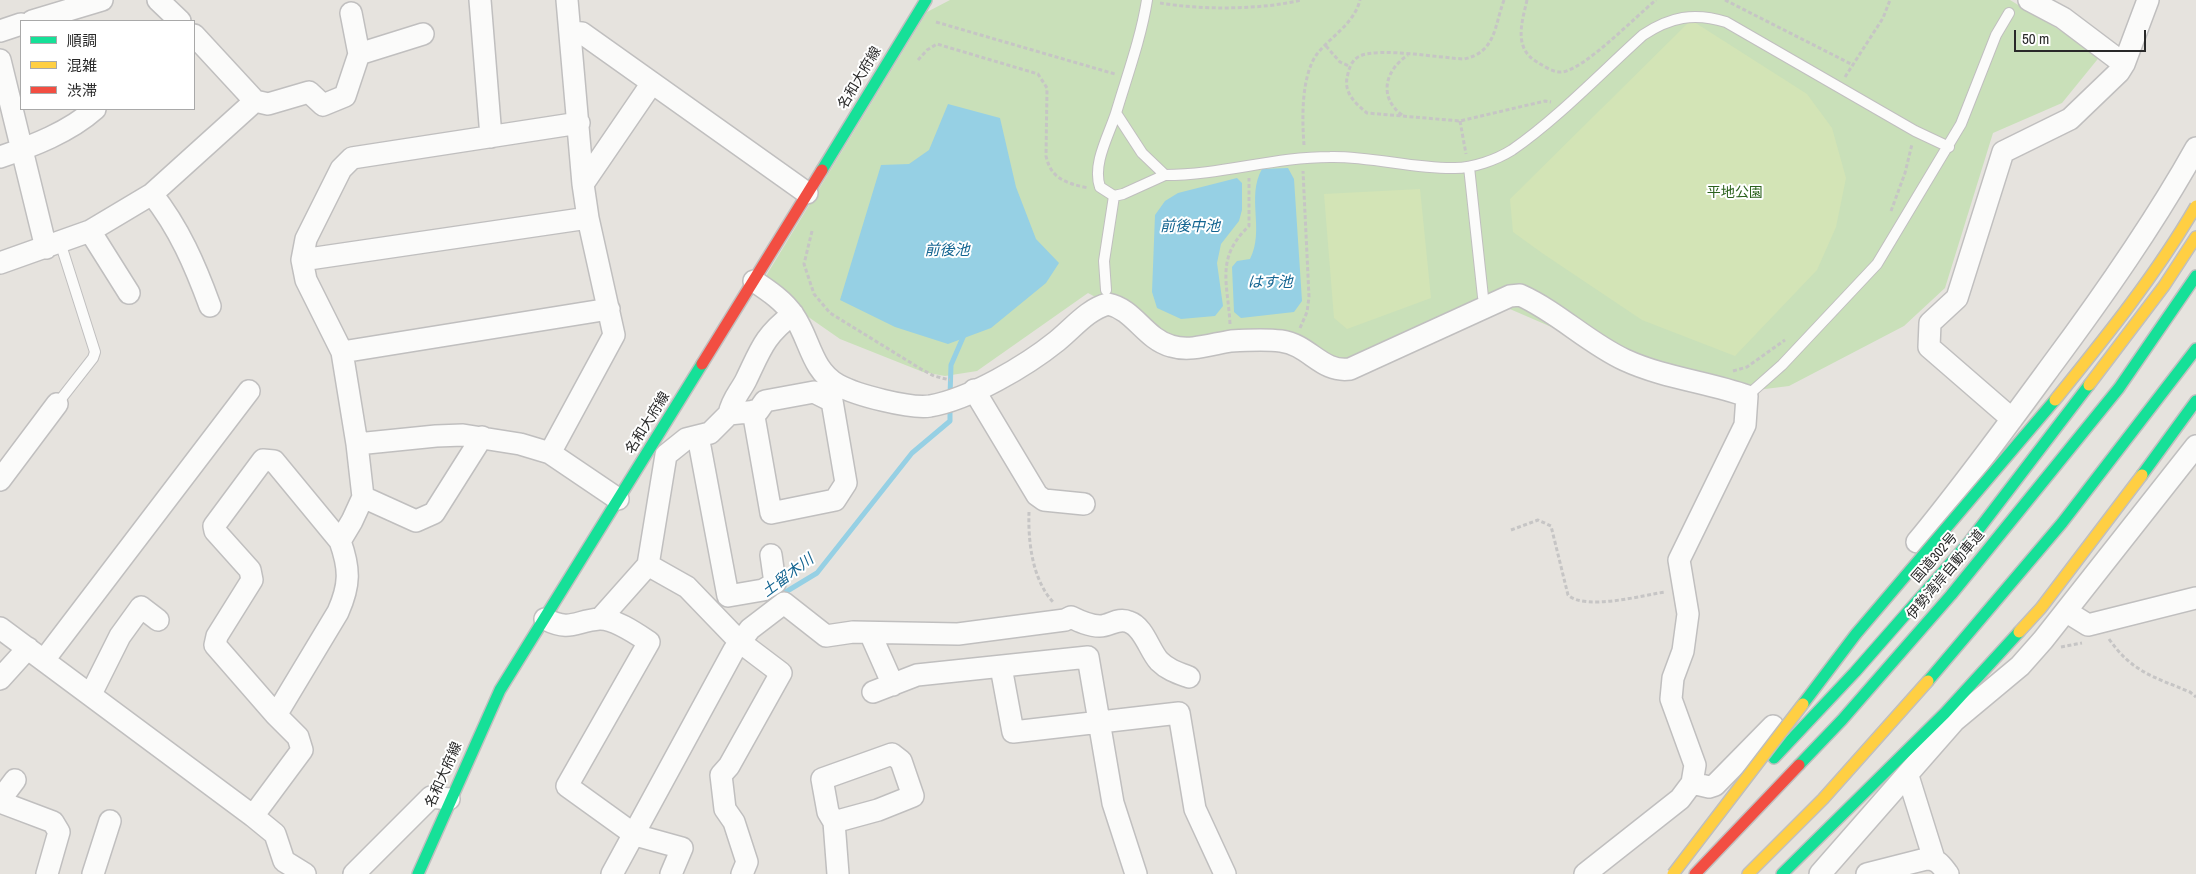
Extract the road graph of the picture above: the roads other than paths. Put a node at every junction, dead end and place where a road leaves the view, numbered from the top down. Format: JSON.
{"nodes":[{"id":1,"x":102,"y":0,"type":"edge"},
{"id":2,"x":158,"y":0,"type":"edge"},
{"id":3,"x":480,"y":0,"type":"edge"},
{"id":4,"x":567,"y":0,"type":"edge"},
{"id":5,"x":926,"y":0,"type":"edge"},
{"id":6,"x":2029,"y":0,"type":"edge"},
{"id":7,"x":2148,"y":0,"type":"edge"},
{"id":8,"x":1149,"y":1,"type":"edge"},
{"id":9,"x":351,"y":13,"type":"dead end"},
{"id":10,"x":2010,"y":13,"type":"dead end"},
{"id":11,"x":35,"y":20,"type":"edge"},
{"id":12,"x":179,"y":20,"type":"edge"},
{"id":13,"x":20,"y":24,"type":"edge"},
{"id":14,"x":0,"y":31,"type":"edge"},
{"id":15,"x":570,"y":32,"type":"junction"},
{"id":16,"x":423,"y":34,"type":"dead end"},
{"id":17,"x":195,"y":36,"type":"edge"},
{"id":18,"x":359,"y":54,"type":"junction"},
{"id":19,"x":0,"y":60,"type":"edge"},
{"id":20,"x":2124,"y":64,"type":"junction"},
{"id":21,"x":652,"y":83,"type":"junction"},
{"id":22,"x":255,"y":101,"type":"junction"},
{"id":23,"x":94,"y":110,"type":"edge"},
{"id":24,"x":1116,"y":114,"type":"junction"},
{"id":25,"x":579,"y":123,"type":"junction"},
{"id":26,"x":491,"y":136,"type":"junction"},
{"id":27,"x":1948,"y":147,"type":"junction"},
{"id":28,"x":2196,"y":148,"type":"edge"},
{"id":29,"x":23,"y":150,"type":"junction"},
{"id":30,"x":0,"y":158,"type":"edge"},
{"id":31,"x":1469,"y":167,"type":"junction"},
{"id":32,"x":1165,"y":175,"type":"junction"},
{"id":33,"x":583,"y":184,"type":"junction"},
{"id":34,"x":807,"y":193,"type":"junction"},
{"id":35,"x":152,"y":194,"type":"junction"},
{"id":36,"x":1114,"y":196,"type":"junction"},
{"id":37,"x":2196,"y":206,"type":"edge"},
{"id":38,"x":588,"y":218,"type":"junction"},
{"id":39,"x":90,"y":231,"type":"junction"},
{"id":40,"x":2196,"y":237,"type":"edge"},
{"id":41,"x":53,"y":245,"type":"junction"},
{"id":42,"x":302,"y":260,"type":"junction"},
{"id":43,"x":0,"y":263,"type":"edge"},
{"id":44,"x":2196,"y":276,"type":"edge"},
{"id":45,"x":754,"y":282,"type":"junction"},
{"id":46,"x":1106,"y":290,"type":"dead end"},
{"id":47,"x":129,"y":294,"type":"dead end"},
{"id":48,"x":1482,"y":297,"type":"dead end"},
{"id":49,"x":210,"y":306,"type":"dead end"},
{"id":50,"x":609,"y":310,"type":"junction"},
{"id":51,"x":792,"y":314,"type":"junction"},
{"id":52,"x":2196,"y":349,"type":"edge"},
{"id":53,"x":342,"y":352,"type":"junction"},
{"id":54,"x":2196,"y":356,"type":"edge"},
{"id":55,"x":249,"y":391,"type":"dead end"},
{"id":56,"x":957,"y":393,"type":"junction"},
{"id":57,"x":1747,"y":396,"type":"junction"},
{"id":58,"x":2196,"y":401,"type":"edge"},
{"id":59,"x":57,"y":404,"type":"joint"},
{"id":60,"x":753,"y":412,"type":"junction"},
{"id":61,"x":729,"y":414,"type":"junction"},
{"id":62,"x":2012,"y":419,"type":"junction"},
{"id":63,"x":698,"y":436,"type":"junction"},
{"id":64,"x":482,"y":437,"type":"junction"},
{"id":65,"x":357,"y":444,"type":"junction"},
{"id":66,"x":2196,"y":446,"type":"edge"},
{"id":67,"x":550,"y":453,"type":"junction"},
{"id":68,"x":0,"y":480,"type":"edge"},
{"id":69,"x":362,"y":497,"type":"junction"},
{"id":70,"x":618,"y":498,"type":"junction"},
{"id":71,"x":1084,"y":504,"type":"dead end"},
{"id":72,"x":340,"y":541,"type":"junction"},
{"id":73,"x":771,"y":555,"type":"dead end"},
{"id":74,"x":648,"y":565,"type":"junction"},
{"id":75,"x":2196,"y":598,"type":"edge"},
{"id":76,"x":2067,"y":612,"type":"junction"},
{"id":77,"x":600,"y":618,"type":"junction"},
{"id":78,"x":545,"y":619,"type":"junction"},
{"id":79,"x":158,"y":620,"type":"dead end"},
{"id":80,"x":0,"y":628,"type":"edge"},
{"id":81,"x":870,"y":633,"type":"junction"},
{"id":82,"x":740,"y":642,"type":"junction"},
{"id":83,"x":36,"y":654,"type":"junction"},
{"id":84,"x":1001,"y":667,"type":"junction"},
{"id":85,"x":1190,"y":677,"type":"dead end"},
{"id":86,"x":0,"y":679,"type":"edge"},
{"id":87,"x":91,"y":694,"type":"junction"},
{"id":88,"x":276,"y":715,"type":"junction"},
{"id":89,"x":1100,"y":721,"type":"junction"},
{"id":90,"x":1908,"y":776,"type":"junction"},
{"id":91,"x":16,"y":780,"type":"dead end"},
{"id":92,"x":1692,"y":783,"type":"junction"},
{"id":93,"x":450,"y":799,"type":"junction"},
{"id":94,"x":0,"y":801,"type":"edge"},
{"id":95,"x":253,"y":816,"type":"junction"},
{"id":96,"x":110,"y":821,"type":"dead end"},
{"id":97,"x":834,"y":822,"type":"dead end"},
{"id":98,"x":629,"y":832,"type":"junction"},
{"id":99,"x":1941,"y":866,"type":"edge"},
{"id":100,"x":1219,"y":872,"type":"edge"},
{"id":101,"x":1821,"y":873,"type":"edge"},
{"id":102,"x":47,"y":874,"type":"edge"},
{"id":103,"x":93,"y":874,"type":"edge"},
{"id":104,"x":305,"y":874,"type":"edge"},
{"id":105,"x":354,"y":874,"type":"edge"},
{"id":106,"x":418,"y":874,"type":"edge"},
{"id":107,"x":612,"y":874,"type":"edge"},
{"id":108,"x":671,"y":874,"type":"edge"},
{"id":109,"x":742,"y":874,"type":"edge"},
{"id":110,"x":838,"y":874,"type":"edge"},
{"id":111,"x":1136,"y":874,"type":"edge"},
{"id":112,"x":1585,"y":874,"type":"edge"},
{"id":113,"x":1668,"y":874,"type":"edge"},
{"id":114,"x":1673,"y":874,"type":"edge"},
{"id":115,"x":1695,"y":874,"type":"edge"},
{"id":116,"x":1748,"y":874,"type":"edge"},
{"id":117,"x":1759,"y":874,"type":"edge"},
{"id":118,"x":1782,"y":874,"type":"edge"},
{"id":119,"x":1867,"y":874,"type":"edge"}],
"edges":[{"from":1,"to":11,"type":"street"},
{"from":2,"to":12,"type":"street"},
{"from":3,"to":26,"type":"street"},
{"from":4,"to":15,"type":"street"},
{"from":5,"to":34,"type":"main road","name":"名和大府線"},
{"from":6,"to":20,"type":"street"},
{"from":7,"to":20,"type":"street"},
{"from":8,"to":24,"type":"lane"},
{"from":9,"to":18,"type":"street"},
{"from":10,"to":27,"type":"lane"},
{"from":13,"to":14,"type":"street"},
{"from":15,"to":21,"type":"street"},
{"from":15,"to":25,"type":"street"},
{"from":16,"to":18,"type":"street"},
{"from":17,"to":22,"type":"street"},
{"from":18,"to":22,"type":"street"},
{"from":19,"to":29,"type":"street"},
{"from":20,"to":62,"type":"street"},
{"from":21,"to":33,"type":"street"},
{"from":21,"to":34,"type":"street"},
{"from":22,"to":35,"type":"street"},
{"from":23,"to":29,"type":"street"},
{"from":24,"to":32,"type":"lane"},
{"from":24,"to":36,"type":"lane"},
{"from":25,"to":26,"type":"street"},
{"from":25,"to":33,"type":"street"},
{"from":26,"to":42,"type":"street"},
{"from":27,"to":31,"type":"lane"},
{"from":27,"to":57,"type":"lane"},
{"from":28,"to":62,"type":"street"},
{"from":29,"to":30,"type":"street"},
{"from":29,"to":41,"type":"street"},
{"from":31,"to":32,"type":"lane"},
{"from":31,"to":48,"type":"lane"},
{"from":32,"to":36,"type":"lane"},
{"from":33,"to":38,"type":"street"},
{"from":34,"to":45,"type":"main road","name":"名和大府線"},
{"from":35,"to":39,"type":"street"},
{"from":35,"to":49,"type":"street"},
{"from":36,"to":46,"type":"lane"},
{"from":37,"to":114,"type":"main road","bridge":true},
{"from":38,"to":42,"type":"street"},
{"from":38,"to":50,"type":"street"},
{"from":39,"to":41,"type":"street"},
{"from":39,"to":47,"type":"street"},
{"from":40,"to":113,"type":"main road","name":"国道302号"},
{"from":41,"to":43,"type":"street"},
{"from":41,"to":59,"type":"lane"},
{"from":42,"to":53,"type":"street"},
{"from":44,"to":115,"type":"main road","name":"伊勢湾岸自動車道"},
{"from":45,"to":51,"type":"street"},
{"from":45,"to":70,"type":"main road","name":"名和大府線"},
{"from":50,"to":53,"type":"street"},
{"from":50,"to":67,"type":"street"},
{"from":51,"to":56,"type":"street"},
{"from":51,"to":61,"type":"street"},
{"from":52,"to":116,"type":"main road"},
{"from":53,"to":65,"type":"street"},
{"from":54,"to":117,"type":"main road"},
{"from":55,"to":83,"type":"street"},
{"from":56,"to":57,"type":"street"},
{"from":56,"to":71,"type":"street"},
{"from":57,"to":92,"type":"street"},
{"from":58,"to":118,"type":"main road"},
{"from":59,"to":68,"type":"street"},
{"from":60,"to":60,"type":"street"},
{"from":60,"to":61,"type":"street"},
{"from":61,"to":63,"type":"street"},
{"from":62,"to":92,"type":"street"},
{"from":63,"to":73,"type":"street"},
{"from":63,"to":74,"type":"street"},
{"from":64,"to":65,"type":"street"},
{"from":64,"to":67,"type":"street"},
{"from":64,"to":69,"type":"street"},
{"from":65,"to":69,"type":"street"},
{"from":66,"to":76,"type":"street"},
{"from":67,"to":70,"type":"street"},
{"from":69,"to":72,"type":"street"},
{"from":70,"to":78,"type":"main road","name":"名和大府線"},
{"from":72,"to":88,"type":"street"},
{"from":72,"to":88,"type":"street"},
{"from":74,"to":77,"type":"street"},
{"from":74,"to":82,"type":"street"},
{"from":75,"to":76,"type":"street"},
{"from":76,"to":90,"type":"street"},
{"from":77,"to":78,"type":"street"},
{"from":77,"to":98,"type":"street"},
{"from":78,"to":93,"type":"main road","name":"名和大府線"},
{"from":79,"to":87,"type":"street"},
{"from":80,"to":83,"type":"street"},
{"from":81,"to":82,"type":"street"},
{"from":81,"to":84,"type":"street"},
{"from":81,"to":85,"type":"street"},
{"from":82,"to":98,"type":"street"},
{"from":82,"to":109,"type":"street"},
{"from":83,"to":86,"type":"street"},
{"from":83,"to":87,"type":"street"},
{"from":84,"to":89,"type":"street"},
{"from":84,"to":89,"type":"street"},
{"from":87,"to":95,"type":"street"},
{"from":88,"to":95,"type":"street"},
{"from":89,"to":100,"type":"street"},
{"from":89,"to":111,"type":"street"},
{"from":90,"to":99,"type":"street"},
{"from":90,"to":101,"type":"street"},
{"from":91,"to":94,"type":"street"},
{"from":92,"to":112,"type":"street"},
{"from":93,"to":105,"type":"street"},
{"from":93,"to":106,"type":"main road","name":"名和大府線"},
{"from":94,"to":102,"type":"street"},
{"from":95,"to":104,"type":"street"},
{"from":96,"to":103,"type":"street"},
{"from":97,"to":110,"type":"street"},
{"from":98,"to":107,"type":"street"},
{"from":98,"to":108,"type":"street"},
{"from":99,"to":119,"type":"street"}]}
